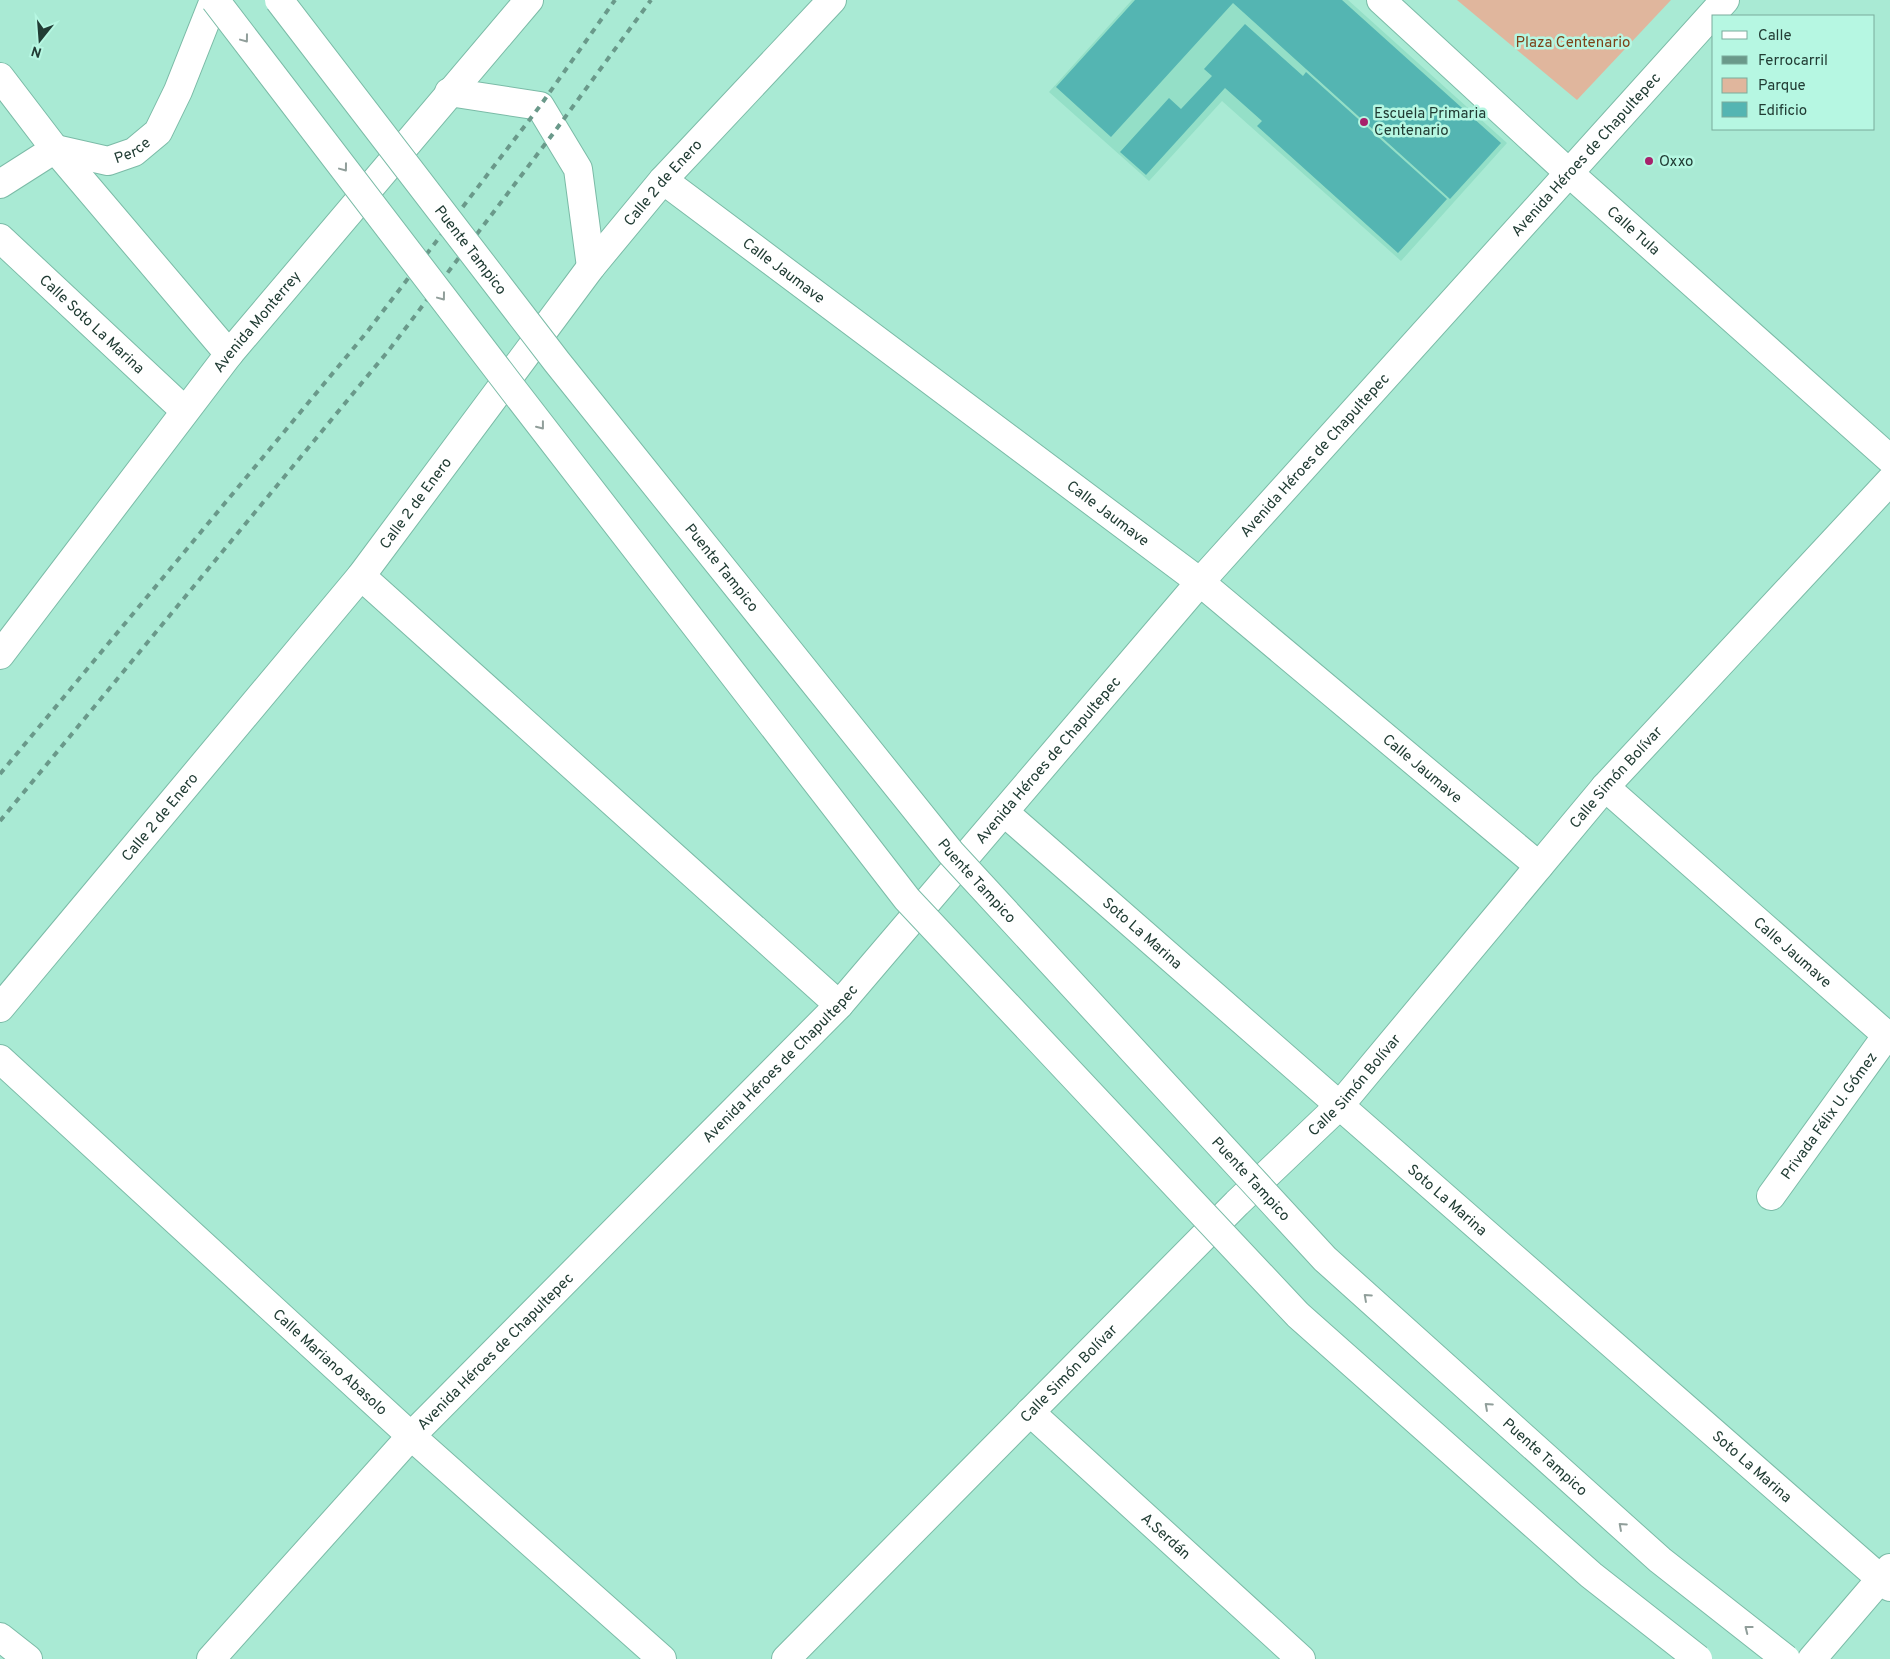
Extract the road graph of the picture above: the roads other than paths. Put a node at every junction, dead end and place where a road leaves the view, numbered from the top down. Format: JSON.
{"nodes":[{"id":1,"x":215,"y":0,"type":"edge"},
{"id":2,"x":279,"y":0,"type":"edge"},
{"id":3,"x":529,"y":0,"type":"edge"},
{"id":4,"x":832,"y":0,"type":"edge"},
{"id":5,"x":1381,"y":0,"type":"edge"},
{"id":6,"x":1724,"y":0,"type":"edge"},
{"id":7,"x":0,"y":77,"type":"edge"},
{"id":8,"x":449,"y":92,"type":"junction"},
{"id":9,"x":55,"y":149,"type":"junction"},
{"id":10,"x":1568,"y":172,"type":"junction"},
{"id":11,"x":663,"y":180,"type":"junction"},
{"id":12,"x":0,"y":184,"type":"edge"},
{"id":13,"x":0,"y":238,"type":"edge"},
{"id":14,"x":591,"y":267,"type":"junction"},
{"id":15,"x":228,"y":354,"type":"junction"},
{"id":16,"x":184,"y":410,"type":"junction"},
{"id":17,"x":1890,"y":459,"type":"edge"},
{"id":18,"x":1890,"y":481,"type":"edge"},
{"id":19,"x":361,"y":576,"type":"junction"},
{"id":20,"x":1200,"y":582,"type":"junction"},
{"id":21,"x":0,"y":655,"type":"edge"},
{"id":22,"x":1605,"y":787,"type":"junction"},
{"id":23,"x":1004,"y":812,"type":"junction"},
{"id":24,"x":1540,"y":866,"type":"junction"},
{"id":25,"x":839,"y":1005,"type":"junction"},
{"id":26,"x":0,"y":1008,"type":"edge"},
{"id":27,"x":1888,"y":1037,"type":"edge"},
{"id":28,"x":0,"y":1059,"type":"edge"},
{"id":29,"x":1340,"y":1105,"type":"junction"},
{"id":30,"x":1771,"y":1196,"type":"dead end"},
{"id":31,"x":1030,"y":1412,"type":"junction"},
{"id":32,"x":411,"y":1436,"type":"junction"},
{"id":33,"x":1887,"y":1578,"type":"edge"},
{"id":34,"x":0,"y":1637,"type":"edge"},
{"id":35,"x":28,"y":1659,"type":"edge"},
{"id":36,"x":211,"y":1659,"type":"edge"},
{"id":37,"x":662,"y":1659,"type":"edge"},
{"id":38,"x":786,"y":1659,"type":"edge"},
{"id":39,"x":1301,"y":1659,"type":"edge"},
{"id":40,"x":1698,"y":1659,"type":"edge"},
{"id":41,"x":1786,"y":1659,"type":"edge"},
{"id":42,"x":1812,"y":1659,"type":"edge"}],
"edges":[{"from":1,"to":9,"type":"main road","name":"Perce"},
{"from":1,"to":40,"type":"main road","one_way":true,"bridge":true},
{"from":41,"to":2,"type":"main road","name":"Puente Tampico","one_way":true,"bridge":true},
{"from":3,"to":8,"type":"main road","name":"Avenida Monterrey"},
{"from":4,"to":11,"type":"main road","name":"Calle 2 de Enero"},
{"from":5,"to":10,"type":"main road","name":"Calle Tula"},
{"from":6,"to":10,"type":"main road","name":"Avenida Héroes de Chapultepec"},
{"from":7,"to":9,"type":"main road"},
{"from":8,"to":14,"type":"main road"},
{"from":8,"to":15,"type":"main road","name":"Avenida Monterrey"},
{"from":9,"to":12,"type":"main road"},
{"from":9,"to":15,"type":"main road"},
{"from":10,"to":17,"type":"main road","name":"Calle Tula"},
{"from":10,"to":20,"type":"main road","name":"Avenida Héroes de Chapultepec"},
{"from":11,"to":14,"type":"main road","name":"Calle 2 de Enero"},
{"from":11,"to":20,"type":"main road","name":"Calle Jaumave"},
{"from":13,"to":16,"type":"main road","name":"Calle Soto La Marina"},
{"from":14,"to":19,"type":"main road","name":"Calle 2 de Enero"},
{"from":15,"to":16,"type":"main road","name":"Avenida Monterrey"},
{"from":16,"to":21,"type":"main road","name":"Avenida Monterrey"},
{"from":18,"to":22,"type":"main road","name":"Calle Simón Bolívar"},
{"from":19,"to":25,"type":"main road"},
{"from":19,"to":26,"type":"main road","name":"Calle 2 de Enero"},
{"from":20,"to":23,"type":"main road","name":"Avenida Héroes de Chapultepec"},
{"from":20,"to":24,"type":"main road","name":"Calle Jaumave"},
{"from":22,"to":24,"type":"main road","name":"Calle Simón Bolívar"},
{"from":22,"to":27,"type":"main road","name":"Calle Jaumave"},
{"from":23,"to":25,"type":"main road","name":"Avenida Héroes de Chapultepec"},
{"from":23,"to":29,"type":"main road","name":"Soto La Marina"},
{"from":24,"to":29,"type":"main road","name":"Calle Simón Bolívar"},
{"from":25,"to":32,"type":"main road","name":"Avenida Héroes de Chapultepec"},
{"from":27,"to":30,"type":"main road","name":"Privada Félix U. Gómez"},
{"from":28,"to":32,"type":"main road","name":"Calle Mariano Abasolo"},
{"from":29,"to":31,"type":"main road","name":"Calle Simón Bolívar"},
{"from":29,"to":33,"type":"main road","name":"Soto La Marina"},
{"from":31,"to":38,"type":"main road","name":"Calle Simón Bolívar"},
{"from":31,"to":39,"type":"main road","name":"A.Serdán"},
{"from":32,"to":36,"type":"main road","name":"Avenida Héroes de Chapultepec"},
{"from":32,"to":37,"type":"main road","name":"Calle Mariano Abasolo"},
{"from":33,"to":42,"type":"main road"},
{"from":34,"to":35,"type":"main road"}]}
